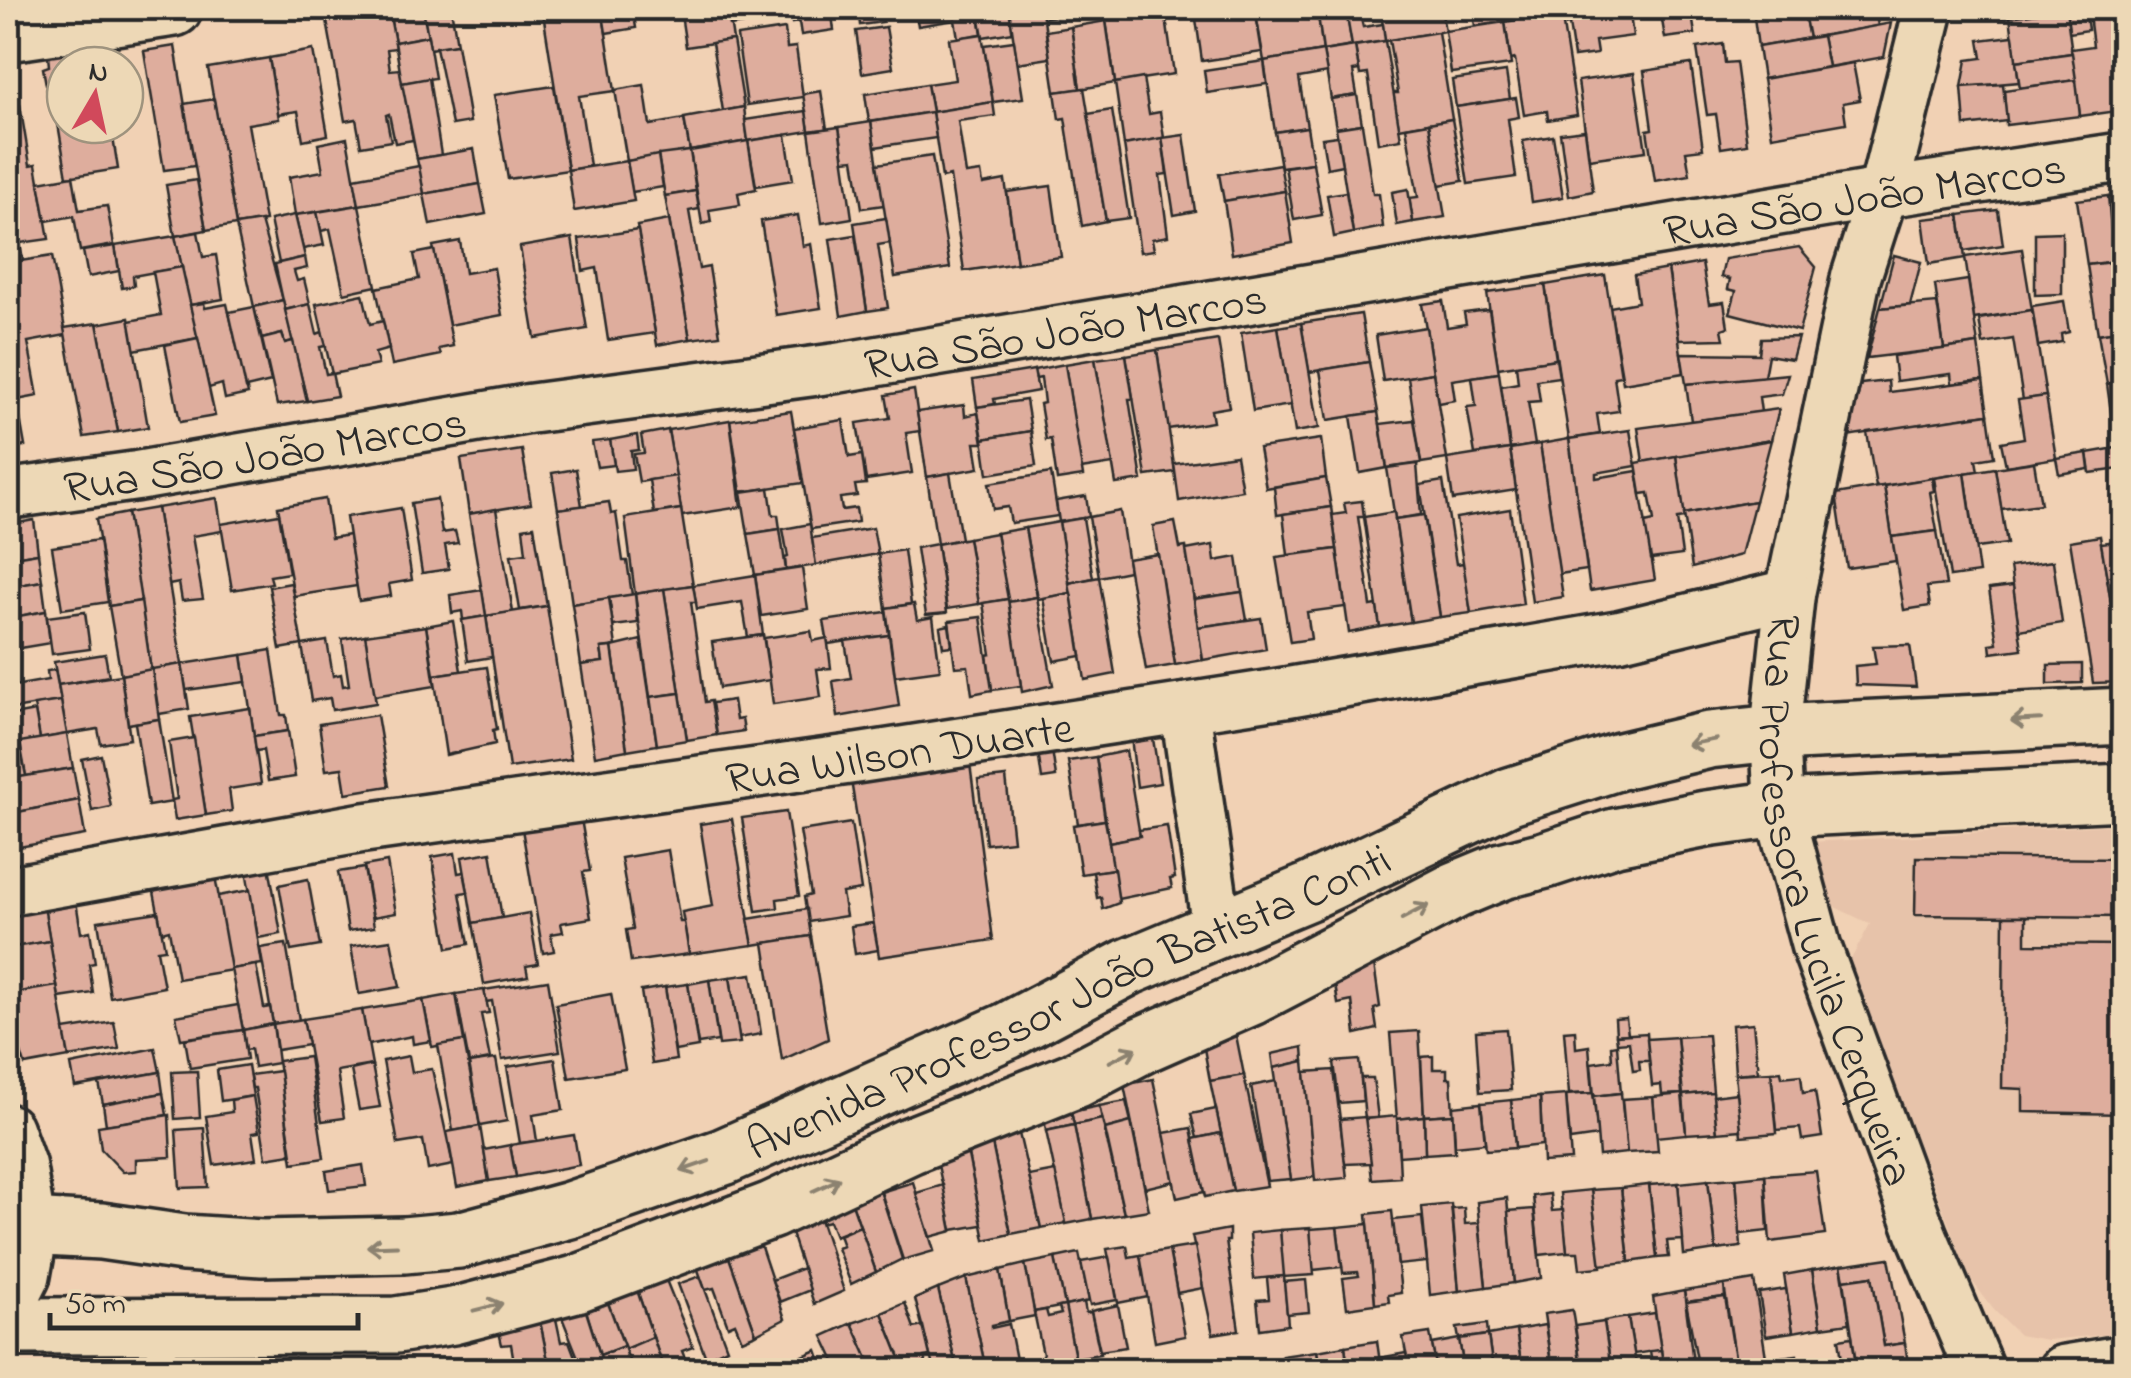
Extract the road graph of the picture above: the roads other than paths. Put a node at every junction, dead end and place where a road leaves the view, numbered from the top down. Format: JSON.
{"nodes":[{"id":1,"x":174,"y":8,"type":"edge"},
{"id":2,"x":1929,"y":8,"type":"edge"},
{"id":3,"x":14,"y":24,"type":"edge"},
{"id":4,"x":2124,"y":157,"type":"edge"},
{"id":5,"x":1883,"y":193,"type":"junction"},
{"id":6,"x":8,"y":494,"type":"edge"},
{"id":7,"x":1790,"y":594,"type":"junction"},
{"id":8,"x":1185,"y":708,"type":"junction"},
{"id":9,"x":2124,"y":716,"type":"edge"},
{"id":10,"x":1775,"y":733,"type":"junction"},
{"id":11,"x":2124,"y":792,"type":"edge"},
{"id":12,"x":1779,"y":809,"type":"junction"},
{"id":13,"x":8,"y":891,"type":"edge"},
{"id":14,"x":1217,"y":930,"type":"junction"},
{"id":15,"x":8,"y":1128,"type":"edge"},
{"id":16,"x":19,"y":1226,"type":"edge"},
{"id":17,"x":8,"y":1303,"type":"edge"},
{"id":18,"x":8,"y":1326,"type":"edge"},
{"id":19,"x":2124,"y":1360,"type":"edge"},
{"id":20,"x":1979,"y":1370,"type":"edge"},
{"id":21,"x":2063,"y":1370,"type":"edge"}],
"edges":[{"from":1,"to":3,"type":"main road"},
{"from":2,"to":5,"type":"street","name":"Rua Professora Lucila Cerqueira"},
{"from":4,"to":5,"type":"street","name":"Rua São João Marcos"},
{"from":5,"to":6,"type":"street","name":"Rua São João Marcos"},
{"from":5,"to":7,"type":"street","name":"Rua Professora Lucila Cerqueira"},
{"from":7,"to":8,"type":"street","name":"Rua Wilson Duarte"},
{"from":7,"to":10,"type":"street","name":"Rua Professora Lucila Cerqueira"},
{"from":8,"to":13,"type":"street","name":"Rua Wilson Duarte"},
{"from":8,"to":14,"type":"street"},
{"from":9,"to":10,"type":"main road","name":"Avenida Professor João Batista Conti","one_way":true},
{"from":10,"to":12,"type":"street","name":"Rua Professora Lucila Cerqueira"},
{"from":10,"to":14,"type":"main road","name":"Avenida Professor João Batista Conti","one_way":true},
{"from":11,"to":12,"type":"main road","name":"Avenida Professor João Batista Conti"},
{"from":18,"to":12,"type":"main road","name":"Avenida Professor João Batista Conti","one_way":true},
{"from":12,"to":20,"type":"street","name":"Rua Professora Lucila Cerqueira"},
{"from":14,"to":16,"type":"main road","name":"Avenida Professor João Batista Conti","one_way":true},
{"from":15,"to":16,"type":"street"},
{"from":16,"to":17,"type":"main road"},
{"from":19,"to":21,"type":"street"}]}
